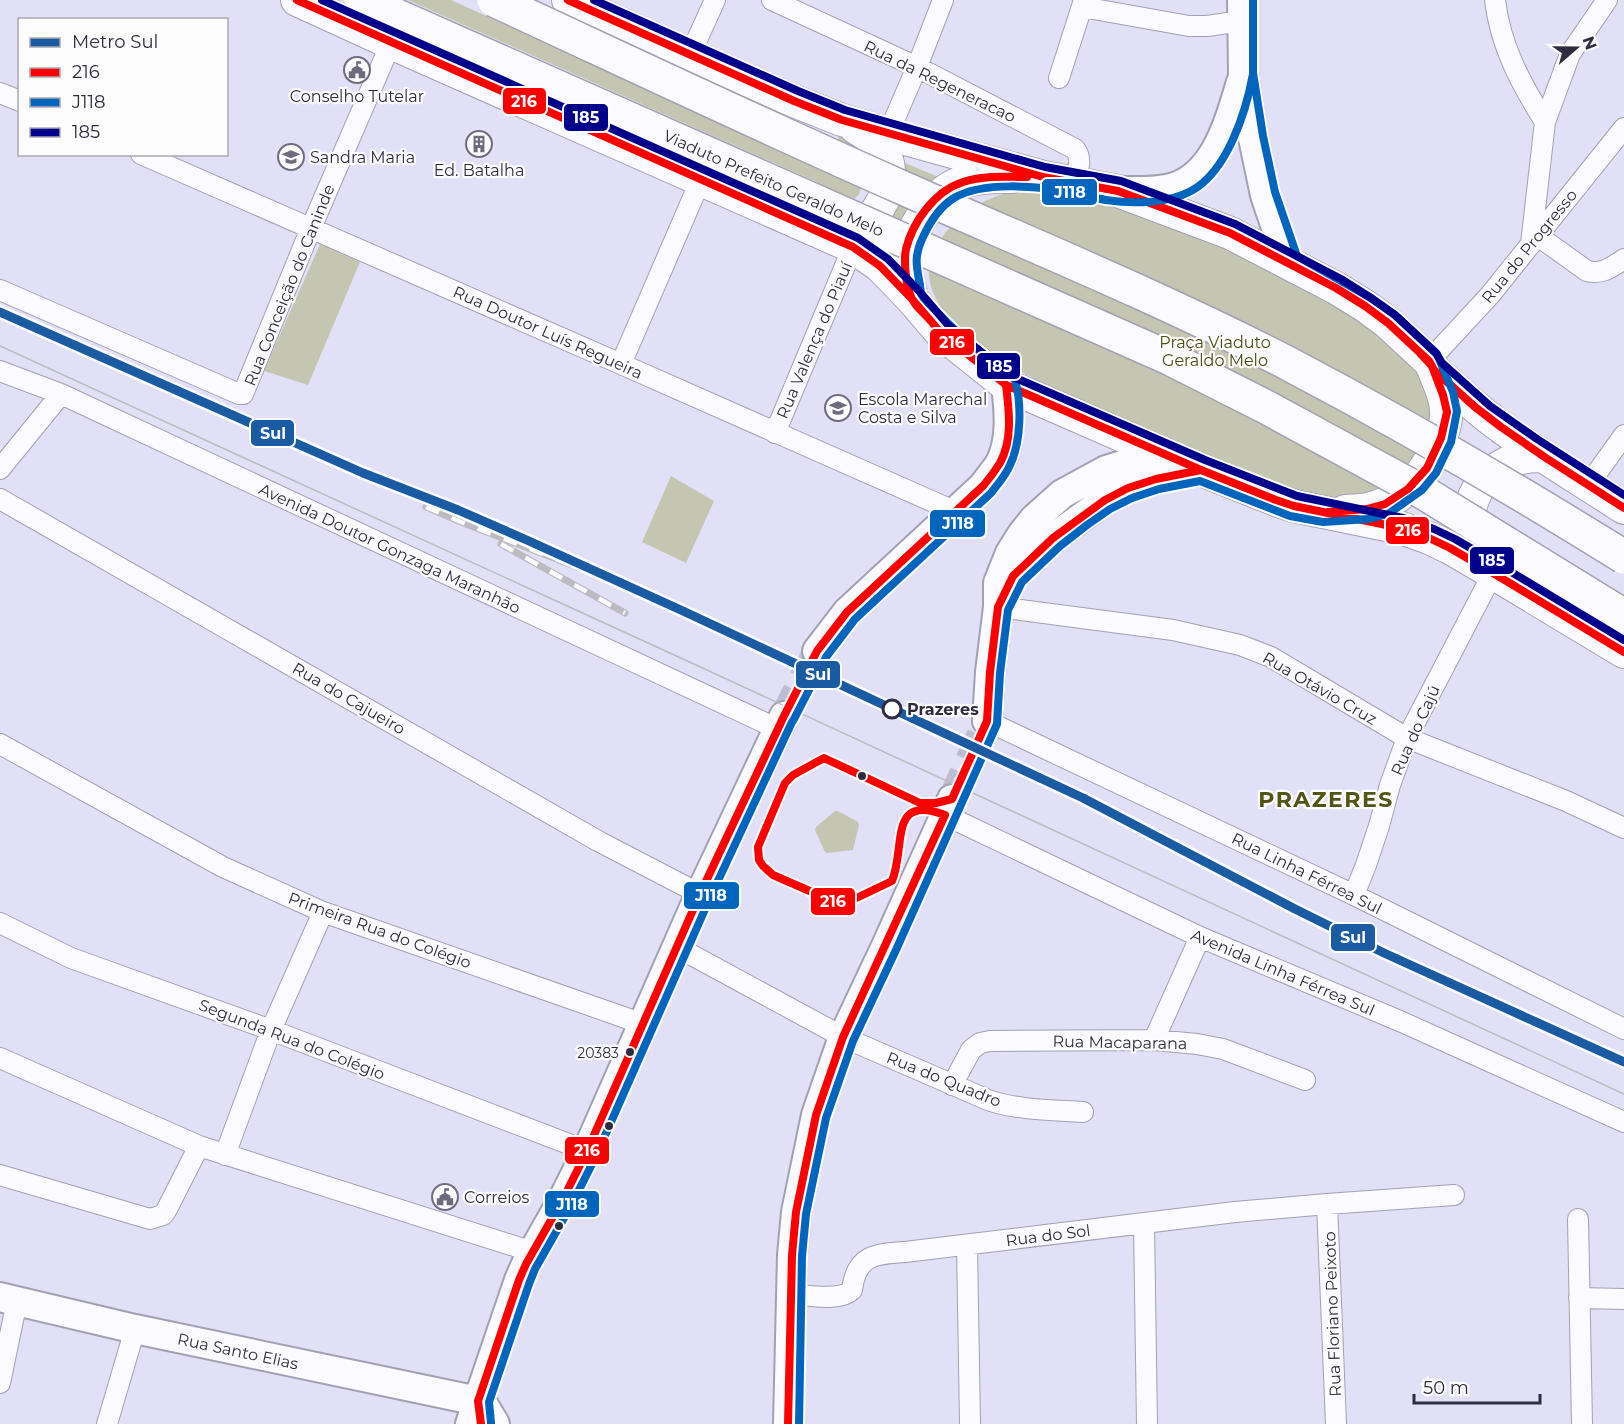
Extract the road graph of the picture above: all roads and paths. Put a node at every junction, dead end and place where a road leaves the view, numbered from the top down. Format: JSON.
{"nodes":[{"id":1,"x":297,"y":0,"type":"edge"},
{"id":2,"x":361,"y":0,"type":"edge"},
{"id":3,"x":494,"y":0,"type":"edge"},
{"id":4,"x":568,"y":0,"type":"edge"},
{"id":5,"x":772,"y":0,"type":"edge"},
{"id":6,"x":1495,"y":0,"type":"edge"},
{"id":7,"x":1607,"y":0,"type":"edge"},
{"id":8,"x":712,"y":1,"type":"edge"},
{"id":9,"x":941,"y":1,"type":"edge"},
{"id":10,"x":1083,"y":4,"type":"edge"},
{"id":11,"x":1242,"y":10,"type":"edge"},
{"id":12,"x":391,"y":43,"type":"junction"},
{"id":13,"x":690,"y":55,"type":"junction"},
{"id":14,"x":917,"y":67,"type":"junction"},
{"id":15,"x":1243,"y":74,"type":"junction"},
{"id":16,"x":1059,"y":78,"type":"dead end"},
{"id":17,"x":0,"y":93,"type":"edge"},
{"id":18,"x":18,"y":100,"type":"edge"},
{"id":19,"x":843,"y":120,"type":"junction"},
{"id":20,"x":1545,"y":122,"type":"junction"},
{"id":21,"x":1624,"y":128,"type":"edge"},
{"id":22,"x":888,"y":134,"type":"junction"},
{"id":23,"x":146,"y":156,"type":"edge"},
{"id":24,"x":1043,"y":177,"type":"junction"},
{"id":25,"x":701,"y":180,"type":"junction"},
{"id":26,"x":1074,"y":182,"type":"junction"},
{"id":27,"x":1118,"y":191,"type":"junction"},
{"id":28,"x":811,"y":227,"type":"junction"},
{"id":29,"x":311,"y":228,"type":"junction"},
{"id":30,"x":1534,"y":240,"type":"junction"},
{"id":31,"x":854,"y":247,"type":"junction"},
{"id":32,"x":1624,"y":259,"type":"edge"},
{"id":33,"x":1288,"y":262,"type":"junction"},
{"id":34,"x":0,"y":290,"type":"edge"},
{"id":35,"x":912,"y":299,"type":"junction"},
{"id":36,"x":621,"y":364,"type":"junction"},
{"id":37,"x":1431,"y":366,"type":"junction"},
{"id":38,"x":0,"y":371,"type":"edge"},
{"id":39,"x":21,"y":380,"type":"junction"},
{"id":40,"x":1006,"y":385,"type":"junction"},
{"id":41,"x":0,"y":388,"type":"edge"},
{"id":42,"x":61,"y":394,"type":"junction"},
{"id":43,"x":775,"y":433,"type":"junction"},
{"id":44,"x":1624,"y":435,"type":"edge"},
{"id":45,"x":1167,"y":454,"type":"junction"},
{"id":46,"x":1541,"y":456,"type":"junction"},
{"id":47,"x":0,"y":469,"type":"edge"},
{"id":48,"x":1202,"y":470,"type":"junction"},
{"id":49,"x":1589,"y":484,"type":"junction"},
{"id":50,"x":0,"y":499,"type":"edge"},
{"id":51,"x":1624,"y":508,"type":"edge"},
{"id":52,"x":954,"y":511,"type":"junction"},
{"id":53,"x":1325,"y":512,"type":"junction"},
{"id":54,"x":1624,"y":556,"type":"edge"},
{"id":55,"x":1486,"y":569,"type":"junction"},
{"id":56,"x":998,"y":608,"type":"junction"},
{"id":57,"x":1624,"y":616,"type":"edge"},
{"id":58,"x":817,"y":651,"type":"tunnel mouth"},
{"id":59,"x":1624,"y":652,"type":"edge"},
{"id":60,"x":987,"y":721,"type":"joint"},
{"id":61,"x":781,"y":722,"type":"joint"},
{"id":62,"x":1407,"y":738,"type":"junction"},
{"id":63,"x":0,"y":744,"type":"edge"},
{"id":64,"x":948,"y":807,"type":"joint"},
{"id":65,"x":1624,"y":828,"type":"edge"},
{"id":66,"x":700,"y":894,"type":"junction"},
{"id":67,"x":1354,"y":895,"type":"junction"},
{"id":68,"x":323,"y":912,"type":"junction"},
{"id":69,"x":0,"y":923,"type":"edge"},
{"id":70,"x":1200,"y":937,"type":"junction"},
{"id":71,"x":677,"y":947,"type":"junction"},
{"id":72,"x":643,"y":1023,"type":"junction"},
{"id":73,"x":1624,"y":1029,"type":"edge"},
{"id":74,"x":270,"y":1030,"type":"junction"},
{"id":75,"x":843,"y":1037,"type":"junction"},
{"id":76,"x":1154,"y":1040,"type":"junction"},
{"id":77,"x":0,"y":1058,"type":"edge"},
{"id":78,"x":1305,"y":1080,"type":"dead end"},
{"id":79,"x":952,"y":1085,"type":"junction"},
{"id":80,"x":1083,"y":1112,"type":"dead end"},
{"id":81,"x":1624,"y":1122,"type":"edge"},
{"id":82,"x":199,"y":1146,"type":"junction"},
{"id":83,"x":586,"y":1151,"type":"junction"},
{"id":84,"x":225,"y":1155,"type":"junction"},
{"id":85,"x":0,"y":1175,"type":"edge"},
{"id":86,"x":1454,"y":1195,"type":"dead end"},
{"id":87,"x":1327,"y":1204,"type":"junction"},
{"id":88,"x":1578,"y":1219,"type":"dead end"},
{"id":89,"x":1144,"y":1224,"type":"junction"},
{"id":90,"x":967,"y":1245,"type":"junction"},
{"id":91,"x":533,"y":1252,"type":"junction"},
{"id":92,"x":791,"y":1294,"type":"junction"},
{"id":93,"x":1579,"y":1298,"type":"junction"},
{"id":94,"x":9,"y":1299,"type":"edge"},
{"id":95,"x":1624,"y":1299,"type":"edge"},
{"id":96,"x":135,"y":1329,"type":"junction"},
{"id":97,"x":0,"y":1383,"type":"edge"},
{"id":98,"x":476,"y":1416,"type":"edge"},
{"id":99,"x":107,"y":1424,"type":"edge"},
{"id":100,"x":495,"y":1424,"type":"edge"},
{"id":101,"x":788,"y":1424,"type":"edge"},
{"id":102,"x":970,"y":1424,"type":"edge"},
{"id":103,"x":1147,"y":1424,"type":"edge"},
{"id":104,"x":1336,"y":1424,"type":"edge"},
{"id":105,"x":1582,"y":1424,"type":"edge"}],
"edges":[{"from":1,"to":12,"type":"main road"},
{"from":2,"to":57,"type":"highway","name":"Viaduto Prefeito Geraldo Melo","bridge":true},
{"from":3,"to":54,"type":"highway","bridge":true},
{"from":4,"to":13,"type":"main road"},
{"from":5,"to":14,"type":"street","name":"Rua da Regeneracao"},
{"from":6,"to":20,"type":"street"},
{"from":7,"to":20,"type":"street"},
{"from":8,"to":13,"type":"street"},
{"from":9,"to":14,"type":"street"},
{"from":10,"to":11,"type":"street"},
{"from":10,"to":16,"type":"street"},
{"from":11,"to":15,"type":"main road"},
{"from":12,"to":25,"type":"main road"},
{"from":12,"to":29,"type":"street","name":"Rua Conceição do Caninde"},
{"from":13,"to":19,"type":"main road"},
{"from":14,"to":22,"type":"street"},
{"from":14,"to":26,"type":"street","name":"Rua da Regeneracao"},
{"from":15,"to":27,"type":"main road"},
{"from":15,"to":33,"type":"main road"},
{"from":17,"to":18,"type":"street"},
{"from":19,"to":22,"type":"main road"},
{"from":19,"to":28,"type":"main road"},
{"from":20,"to":30,"type":"street"},
{"from":21,"to":30,"type":"street","name":"Rua do Progresso"},
{"from":22,"to":24,"type":"main road"},
{"from":23,"to":29,"type":"street","name":"Rua Doutor Luís Regueira"},
{"from":24,"to":26,"type":"main road"},
{"from":24,"to":35,"type":"main road"},
{"from":25,"to":28,"type":"main road"},
{"from":25,"to":36,"type":"street"},
{"from":26,"to":27,"type":"main road"},
{"from":27,"to":33,"type":"main road"},
{"from":28,"to":31,"type":"main road"},
{"from":29,"to":34,"type":"street","name":"Rua Conceição do Caninde"},
{"from":29,"to":36,"type":"street","name":"Rua Doutor Luís Regueira"},
{"from":30,"to":32,"type":"street"},
{"from":30,"to":37,"type":"street","name":"Rua do Progresso"},
{"from":31,"to":35,"type":"main road"},
{"from":31,"to":43,"type":"street","name":"Rua Valença do Piauí"},
{"from":33,"to":37,"type":"main road"},
{"from":35,"to":40,"type":"main road"},
{"from":36,"to":43,"type":"street","name":"Rua Doutor Luís Regueira"},
{"from":37,"to":46,"type":"main road"},
{"from":37,"to":53,"type":"main road"},
{"from":38,"to":39,"type":"street","name":"Avenida Doutor Gonzaga Maranhão"},
{"from":39,"to":41,"type":"street"},
{"from":39,"to":42,"type":"street","name":"Avenida Doutor Gonzaga Maranhão"},
{"from":40,"to":45,"type":"main road"},
{"from":40,"to":52,"type":"main road"},
{"from":42,"to":47,"type":"street"},
{"from":42,"to":61,"type":"street","name":"Avenida Doutor Gonzaga Maranhão"},
{"from":43,"to":52,"type":"street","name":"Rua Doutor Luís Regueira"},
{"from":44,"to":49,"type":"street"},
{"from":45,"to":48,"type":"main road"},
{"from":45,"to":56,"type":"main road"},
{"from":46,"to":49,"type":"main road"},
{"from":46,"to":55,"type":"main road"},
{"from":48,"to":53,"type":"main road"},
{"from":48,"to":56,"type":"main road"},
{"from":49,"to":51,"type":"main road"},
{"from":50,"to":66,"type":"street","name":"Rua do Cajueiro"},
{"from":52,"to":58,"type":"main road"},
{"from":53,"to":55,"type":"main road"},
{"from":55,"to":59,"type":"main road"},
{"from":55,"to":62,"type":"street","name":"Rua do Cajú"},
{"from":56,"to":60,"type":"main road"},
{"from":56,"to":62,"type":"street","name":"Rua Otávio Cruz"},
{"from":60,"to":67,"type":"street","name":"Rua Linha Férrea Sul"},
{"from":61,"to":66,"type":"main road"},
{"from":62,"to":65,"type":"street","name":"Rua Otávio Cruz"},
{"from":62,"to":67,"type":"street","name":"Rua do Cajú"},
{"from":63,"to":68,"type":"street","name":"Primeira Rua do Colégio"},
{"from":64,"to":70,"type":"street","name":"Avenida Linha Férrea Sul"},
{"from":64,"to":75,"type":"main road"},
{"from":66,"to":71,"type":"main road"},
{"from":67,"to":73,"type":"street","name":"Rua Linha Férrea Sul"},
{"from":68,"to":72,"type":"street","name":"Primeira Rua do Colégio"},
{"from":68,"to":74,"type":"street"},
{"from":69,"to":74,"type":"street","name":"Segunda Rua do Colégio"},
{"from":70,"to":76,"type":"street"},
{"from":70,"to":81,"type":"street","name":"Avenida Linha Férrea Sul"},
{"from":71,"to":72,"type":"main road"},
{"from":71,"to":75,"type":"street"},
{"from":72,"to":83,"type":"main road"},
{"from":74,"to":83,"type":"street","name":"Segunda Rua do Colégio"},
{"from":74,"to":84,"type":"street"},
{"from":75,"to":79,"type":"street","name":"Rua do Quadro"},
{"from":75,"to":92,"type":"main road"},
{"from":76,"to":78,"type":"street","name":"Rua Macaparana"},
{"from":76,"to":79,"type":"street","name":"Rua Macaparana"},
{"from":77,"to":82,"type":"street"},
{"from":79,"to":80,"type":"street","name":"Rua do Quadro"},
{"from":82,"to":84,"type":"street"},
{"from":82,"to":85,"type":"street"},
{"from":83,"to":91,"type":"main road"},
{"from":84,"to":91,"type":"street"},
{"from":86,"to":87,"type":"street","name":"Rua do Sol"},
{"from":87,"to":89,"type":"street","name":"Rua do Sol"},
{"from":87,"to":104,"type":"street","name":"Rua Floriano Peixoto"},
{"from":88,"to":93,"type":"street"},
{"from":89,"to":90,"type":"street","name":"Rua do Sol"},
{"from":89,"to":103,"type":"street"},
{"from":90,"to":92,"type":"street","name":"Rua do Sol"},
{"from":90,"to":102,"type":"street"},
{"from":91,"to":98,"type":"main road"},
{"from":92,"to":101,"type":"main road"},
{"from":93,"to":95,"type":"street"},
{"from":93,"to":105,"type":"street"},
{"from":94,"to":96,"type":"main road","name":"Rua Santo Elias"},
{"from":94,"to":97,"type":"street"},
{"from":96,"to":98,"type":"main road","name":"Rua Santo Elias"},
{"from":96,"to":99,"type":"street"},
{"from":98,"to":100,"type":"main road"}]}
